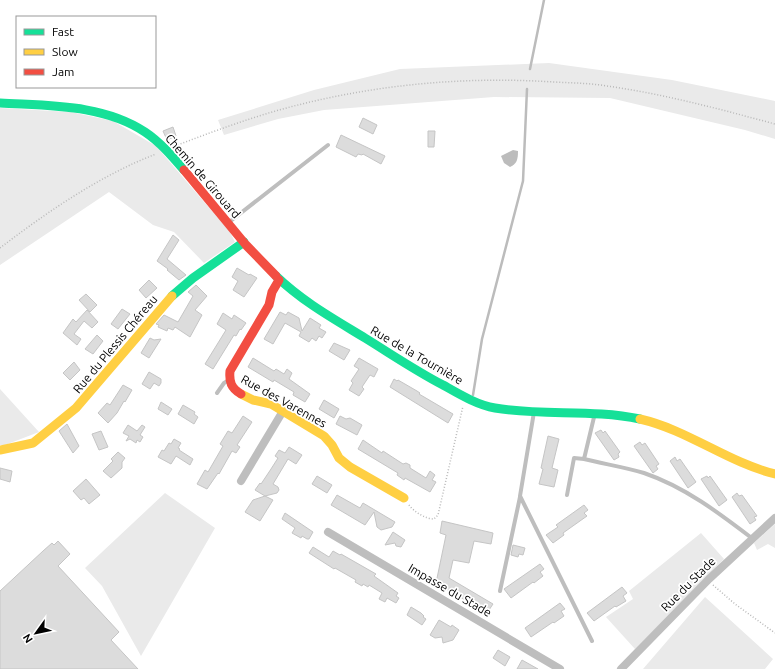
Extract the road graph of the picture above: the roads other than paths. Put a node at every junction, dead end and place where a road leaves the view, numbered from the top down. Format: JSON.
{"nodes":[{"id":1,"x":0,"y":103,"type":"edge"},
{"id":2,"x":328,"y":145,"type":"dead end"},
{"id":3,"x":228,"y":223,"type":"junction"},
{"id":4,"x":244,"y":242,"type":"junction"},
{"id":5,"x":280,"y":280,"type":"junction"},
{"id":6,"x":229,"y":380,"type":"junction"},
{"id":7,"x":217,"y":393,"type":"dead end"},
{"id":8,"x":283,"y":411,"type":"junction"},
{"id":9,"x":534,"y":411,"type":"junction"},
{"id":10,"x":595,"y":413,"type":"junction"},
{"id":11,"x":0,"y":450,"type":"edge"},
{"id":12,"x":584,"y":459,"type":"junction"},
{"id":13,"x":775,"y":474,"type":"edge"},
{"id":14,"x":241,"y":482,"type":"dead end"},
{"id":15,"x":567,"y":495,"type":"dead end"},
{"id":16,"x":520,"y":496,"type":"junction"},
{"id":17,"x":404,"y":498,"type":"road end"},
{"id":18,"x":775,"y":518,"type":"edge"},
{"id":19,"x":328,"y":532,"type":"dead end"},
{"id":20,"x":753,"y":539,"type":"junction"},
{"id":21,"x":500,"y":590,"type":"dead end"},
{"id":22,"x":592,"y":641,"type":"dead end"},
{"id":23,"x":560,"y":669,"type":"edge"},
{"id":24,"x":621,"y":669,"type":"edge"}],
"edges":[{"from":1,"to":3,"type":"street","name":"Chemin de Girouard"},
{"from":2,"to":3,"type":"lane"},
{"from":3,"to":4,"type":"street","name":"Chemin de Girouard"},
{"from":4,"to":5,"type":"street","name":"Rue de la Tournière"},
{"from":4,"to":11,"type":"street","name":"Rue du Plessis Chéreau"},
{"from":5,"to":6,"type":"street","name":"Rue des Varennes"},
{"from":5,"to":9,"type":"street","name":"Rue de la Tournière"},
{"from":6,"to":7,"type":"lane","name":"Rue des Varennes"},
{"from":6,"to":8,"type":"street","name":"Rue des Varennes"},
{"from":8,"to":14,"type":"street"},
{"from":8,"to":17,"type":"street","name":"Rue des Varennes"},
{"from":9,"to":10,"type":"street","name":"Rue de la Tournière"},
{"from":9,"to":16,"type":"lane"},
{"from":10,"to":12,"type":"lane"},
{"from":10,"to":13,"type":"street","name":"Rue de la Tournière"},
{"from":12,"to":15,"type":"lane"},
{"from":12,"to":20,"type":"lane"},
{"from":16,"to":21,"type":"lane"},
{"from":16,"to":22,"type":"lane"},
{"from":18,"to":20,"type":"street","name":"Rue du Stade"},
{"from":19,"to":23,"type":"street","name":"Impasse du Stade"},
{"from":20,"to":24,"type":"street","name":"Rue du Stade"}]}
